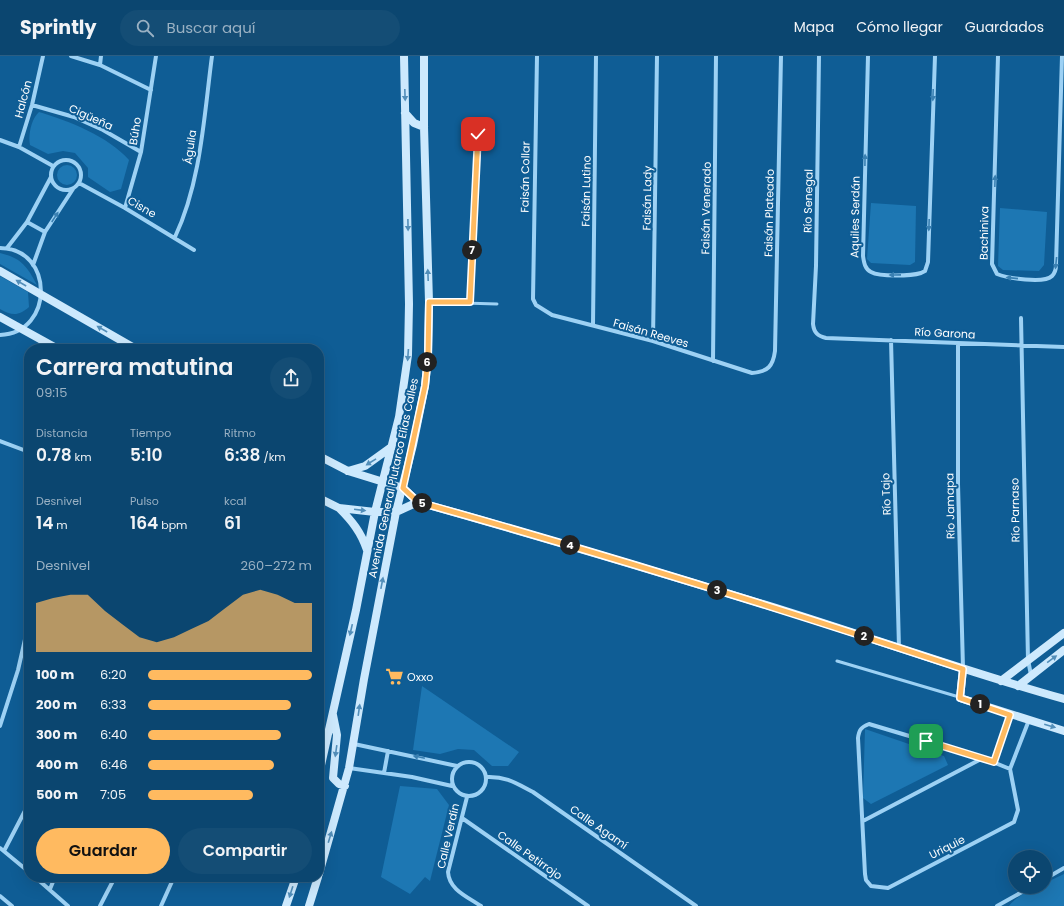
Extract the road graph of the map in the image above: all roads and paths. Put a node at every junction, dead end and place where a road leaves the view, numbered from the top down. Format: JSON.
{"nodes":[{"id":1,"x":43,"y":56,"type":"edge"},
{"id":2,"x":71,"y":56,"type":"edge"},
{"id":3,"x":101,"y":56,"type":"edge"},
{"id":4,"x":156,"y":56,"type":"edge"},
{"id":5,"x":212,"y":56,"type":"edge"},
{"id":6,"x":404,"y":56,"type":"edge"},
{"id":7,"x":424,"y":56,"type":"edge"},
{"id":8,"x":537,"y":56,"type":"edge"},
{"id":9,"x":596,"y":56,"type":"edge"},
{"id":10,"x":657,"y":56,"type":"edge"},
{"id":11,"x":716,"y":56,"type":"edge"},
{"id":12,"x":781,"y":56,"type":"edge"},
{"id":13,"x":819,"y":56,"type":"edge"},
{"id":14,"x":868,"y":56,"type":"edge"},
{"id":15,"x":935,"y":56,"type":"edge"},
{"id":16,"x":998,"y":56,"type":"edge"},
{"id":17,"x":1062,"y":56,"type":"edge"},
{"id":18,"x":100,"y":65,"type":"junction"},
{"id":19,"x":151,"y":90,"type":"junction"},
{"id":20,"x":32,"y":105,"type":"junction"},
{"id":21,"x":406,"y":113,"type":"junction"},
{"id":22,"x":424,"y":127,"type":"junction"},
{"id":23,"x":478,"y":134,"type":"dead end"},
{"id":24,"x":0,"y":140,"type":"edge"},
{"id":25,"x":19,"y":147,"type":"junction"},
{"id":26,"x":141,"y":152,"type":"junction"},
{"id":27,"x":53,"y":166,"type":"junction"},
{"id":28,"x":51,"y":177,"type":"junction"},
{"id":29,"x":79,"y":183,"type":"junction"},
{"id":30,"x":73,"y":189,"type":"junction"},
{"id":31,"x":125,"y":208,"type":"junction"},
{"id":32,"x":27,"y":222,"type":"junction"},
{"id":33,"x":45,"y":232,"type":"junction"},
{"id":34,"x":174,"y":237,"type":"junction"},
{"id":35,"x":0,"y":248,"type":"edge"},
{"id":36,"x":7,"y":248,"type":"junction"},
{"id":37,"x":194,"y":250,"type":"dead end"},
{"id":38,"x":33,"y":265,"type":"junction"},
{"id":39,"x":0,"y":270,"type":"edge"},
{"id":40,"x":42,"y":294,"type":"junction"},
{"id":41,"x":533,"y":299,"type":"joint"},
{"id":42,"x":429,"y":302,"type":"junction"},
{"id":43,"x":470,"y":302,"type":"junction"},
{"id":44,"x":497,"y":304,"type":"dead end"},
{"id":45,"x":0,"y":316,"type":"edge"},
{"id":46,"x":1021,"y":318,"type":"dead end"},
{"id":47,"x":593,"y":325,"type":"junction"},
{"id":48,"x":21,"y":328,"type":"junction"},
{"id":49,"x":0,"y":335,"type":"edge"},
{"id":50,"x":826,"y":338,"type":"joint"},
{"id":51,"x":891,"y":340,"type":"junction"},
{"id":52,"x":653,"y":341,"type":"junction"},
{"id":53,"x":958,"y":343,"type":"junction"},
{"id":54,"x":49,"y":344,"type":"edge"},
{"id":55,"x":127,"y":344,"type":"edge"},
{"id":56,"x":1021,"y":346,"type":"junction"},
{"id":57,"x":1064,"y":347,"type":"edge"},
{"id":58,"x":713,"y":361,"type":"junction"},
{"id":59,"x":770,"y":369,"type":"joint"},
{"id":60,"x":0,"y":441,"type":"edge"},
{"id":61,"x":390,"y":448,"type":"junction"},
{"id":62,"x":24,"y":450,"type":"edge"},
{"id":63,"x":324,"y":459,"type":"edge"},
{"id":64,"x":348,"y":471,"type":"junction"},
{"id":65,"x":382,"y":482,"type":"junction"},
{"id":66,"x":403,"y":488,"type":"junction"},
{"id":67,"x":324,"y":500,"type":"edge"},
{"id":68,"x":418,"y":502,"type":"junction"},
{"id":69,"x":339,"y":508,"type":"junction"},
{"id":70,"x":375,"y":512,"type":"junction"},
{"id":71,"x":396,"y":512,"type":"junction"},
{"id":72,"x":367,"y":551,"type":"junction"},
{"id":73,"x":1064,"y":633,"type":"edge"},
{"id":74,"x":24,"y":644,"type":"edge"},
{"id":75,"x":899,"y":648,"type":"junction"},
{"id":76,"x":1064,"y":650,"type":"edge"},
{"id":77,"x":1028,"y":660,"type":"junction"},
{"id":78,"x":837,"y":661,"type":"dead end"},
{"id":79,"x":963,"y":669,"type":"junction"},
{"id":80,"x":1031,"y":675,"type":"junction"},
{"id":81,"x":1001,"y":681,"type":"junction"},
{"id":82,"x":1018,"y":686,"type":"junction"},
{"id":83,"x":960,"y":698,"type":"junction"},
{"id":84,"x":1064,"y":699,"type":"edge"},
{"id":85,"x":333,"y":712,"type":"junction"},
{"id":86,"x":1010,"y":715,"type":"junction"},
{"id":87,"x":1029,"y":720,"type":"junction"},
{"id":88,"x":0,"y":726,"type":"edge"},
{"id":89,"x":1064,"y":731,"type":"edge"},
{"id":90,"x":354,"y":744,"type":"junction"},
{"id":91,"x":388,"y":751,"type":"junction"},
{"id":92,"x":324,"y":752,"type":"edge"},
{"id":93,"x":984,"y":758,"type":"junction"},
{"id":94,"x":994,"y":762,"type":"junction"},
{"id":95,"x":457,"y":766,"type":"junction"},
{"id":96,"x":349,"y":768,"type":"junction"},
{"id":97,"x":1010,"y":769,"type":"junction"},
{"id":98,"x":384,"y":773,"type":"junction"},
{"id":99,"x":486,"y":777,"type":"junction"},
{"id":100,"x":345,"y":786,"type":"junction"},
{"id":101,"x":452,"y":786,"type":"junction"},
{"id":102,"x":467,"y":797,"type":"junction"},
{"id":103,"x":24,"y":813,"type":"edge"},
{"id":104,"x":462,"y":818,"type":"junction"},
{"id":105,"x":863,"y":821,"type":"junction"},
{"id":106,"x":0,"y":848,"type":"edge"},
{"id":107,"x":4,"y":851,"type":"junction"},
{"id":108,"x":324,"y":859,"type":"edge"},
{"id":109,"x":24,"y":868,"type":"edge"},
{"id":110,"x":1064,"y":868,"type":"edge"},
{"id":111,"x":1052,"y":875,"type":"edge"},
{"id":112,"x":41,"y":882,"type":"edge"},
{"id":113,"x":53,"y":882,"type":"edge"},
{"id":114,"x":112,"y":882,"type":"edge"},
{"id":115,"x":172,"y":882,"type":"edge"},
{"id":116,"x":294,"y":882,"type":"edge"},
{"id":117,"x":317,"y":882,"type":"edge"},
{"id":118,"x":50,"y":889,"type":"junction"},
{"id":119,"x":1018,"y":894,"type":"edge"},
{"id":120,"x":0,"y":896,"type":"edge"},
{"id":121,"x":12,"y":906,"type":"edge"},
{"id":122,"x":68,"y":906,"type":"edge"},
{"id":123,"x":100,"y":906,"type":"edge"},
{"id":124,"x":161,"y":906,"type":"edge"},
{"id":125,"x":286,"y":906,"type":"edge"},
{"id":126,"x":309,"y":906,"type":"edge"},
{"id":127,"x":481,"y":906,"type":"edge"},
{"id":128,"x":588,"y":906,"type":"edge"},
{"id":129,"x":696,"y":906,"type":"edge"},
{"id":130,"x":997,"y":906,"type":"edge"}],
"edges":[{"from":1,"to":20,"type":"street","name":"Halcón"},
{"from":2,"to":18,"type":"street"},
{"from":3,"to":18,"type":"street"},
{"from":4,"to":19,"type":"street","name":"Búho"},
{"from":5,"to":34,"type":"street","name":"Águila"},
{"from":6,"to":21,"type":"street","name":"Avenida General Plutarco Elías Calles","one_way":true},
{"from":7,"to":22,"type":"street","name":"Avenida General Plutarco Elías Calles"},
{"from":8,"to":41,"type":"street","name":"Faisán Collar"},
{"from":9,"to":47,"type":"street","name":"Faisán Lutino"},
{"from":10,"to":52,"type":"street","name":"Faisán Lady"},
{"from":11,"to":58,"type":"street","name":"Faisán Venerado"},
{"from":12,"to":59,"type":"street","name":"Faisán Plateado"},
{"from":13,"to":50,"type":"street","name":"Río Senegal"},
{"from":15,"to":14,"type":"street","name":"Aquiles Serdán","one_way":true},
{"from":17,"to":16,"type":"street","name":"Bachiniva","one_way":true},
{"from":18,"to":19,"type":"street"},
{"from":19,"to":26,"type":"street","name":"Búho"},
{"from":20,"to":25,"type":"street","name":"Halcón"},
{"from":20,"to":26,"type":"street","name":"Cigüeña"},
{"from":21,"to":22,"type":"street"},
{"from":21,"to":61,"type":"street","name":"Avenida General Plutarco Elías Calles","one_way":true},
{"from":42,"to":22,"type":"street","name":"Avenida General Plutarco Elías Calles","one_way":true},
{"from":23,"to":43,"type":"lane"},
{"from":24,"to":25,"type":"street"},
{"from":25,"to":27,"type":"street"},
{"from":26,"to":31,"type":"street","name":"Búho"},
{"from":27,"to":28,"type":"street"},
{"from":27,"to":29,"type":"street"},
{"from":28,"to":30,"type":"street"},
{"from":28,"to":32,"type":"street"},
{"from":29,"to":30,"type":"street"},
{"from":29,"to":31,"type":"street","name":"Cisne"},
{"from":33,"to":30,"type":"street","one_way":true},
{"from":31,"to":34,"type":"street","name":"Cisne"},
{"from":32,"to":33,"type":"street"},
{"from":32,"to":36,"type":"street"},
{"from":33,"to":38,"type":"street"},
{"from":34,"to":37,"type":"street","name":"Cisne"},
{"from":35,"to":36,"type":"street"},
{"from":36,"to":38,"type":"street"},
{"from":38,"to":40,"type":"street"},
{"from":40,"to":39,"type":"street","one_way":true},
{"from":40,"to":48,"type":"street"},
{"from":55,"to":40,"type":"street","one_way":true},
{"from":41,"to":47,"type":"street","name":"Faisán Reeves"},
{"from":42,"to":43,"type":"lane"},
{"from":42,"to":66,"type":"street","name":"Avenida General Plutarco Elías Calles"},
{"from":43,"to":44,"type":"lane"},
{"from":45,"to":48,"type":"street"},
{"from":46,"to":56,"type":"street","name":"Río Parnaso"},
{"from":47,"to":52,"type":"street","name":"Faisán Reeves"},
{"from":48,"to":49,"type":"street"},
{"from":48,"to":54,"type":"street"},
{"from":50,"to":51,"type":"street","name":"Río Garona"},
{"from":51,"to":53,"type":"street","name":"Río Garona"},
{"from":51,"to":75,"type":"street","name":"Río Tajo"},
{"from":52,"to":58,"type":"street","name":"Faisán Reeves"},
{"from":53,"to":56,"type":"street","name":"Río Garona"},
{"from":53,"to":79,"type":"street","name":"Río Jamapa"},
{"from":56,"to":57,"type":"street","name":"Río Garona"},
{"from":56,"to":77,"type":"street","name":"Río Parnaso"},
{"from":58,"to":59,"type":"street","name":"Faisán Reeves"},
{"from":60,"to":62,"type":"street"},
{"from":61,"to":64,"type":"street","one_way":true},
{"from":61,"to":65,"type":"street","name":"Avenida General Plutarco Elías Calles"},
{"from":63,"to":64,"type":"street"},
{"from":64,"to":65,"type":"street"},
{"from":65,"to":66,"type":"street"},
{"from":65,"to":70,"type":"street","name":"Avenida General Plutarco Elías Calles"},
{"from":66,"to":68,"type":"street"},
{"from":66,"to":71,"type":"street","name":"Avenida General Plutarco Elías Calles"},
{"from":67,"to":69,"type":"street"},
{"from":68,"to":71,"type":"street"},
{"from":68,"to":75,"type":"street"},
{"from":69,"to":70,"type":"street","one_way":true},
{"from":69,"to":72,"type":"street"},
{"from":70,"to":71,"type":"street"},
{"from":70,"to":72,"type":"street","name":"Avenida General Plutarco Elías Calles"},
{"from":90,"to":71,"type":"street","name":"Avenida General Plutarco Elías Calles","one_way":true},
{"from":72,"to":85,"type":"street","name":"Avenida General Plutarco Elías Calles","one_way":true},
{"from":73,"to":77,"type":"street"},
{"from":74,"to":88,"type":"street"},
{"from":75,"to":79,"type":"street"},
{"from":80,"to":76,"type":"street","one_way":true},
{"from":77,"to":80,"type":"street","name":"Río Parnaso"},
{"from":77,"to":81,"type":"street"},
{"from":78,"to":83,"type":"lane"},
{"from":79,"to":81,"type":"street"},
{"from":79,"to":83,"type":"street"},
{"from":80,"to":82,"type":"street"},
{"from":81,"to":82,"type":"street"},
{"from":82,"to":84,"type":"street"},
{"from":83,"to":86,"type":"street"},
{"from":85,"to":92,"type":"street","name":"Avenida General Plutarco Elías Calles"},
{"from":85,"to":100,"type":"street","one_way":true},
{"from":86,"to":87,"type":"street"},
{"from":86,"to":94,"type":"street"},
{"from":87,"to":89,"type":"street","one_way":true},
{"from":87,"to":97,"type":"street"},
{"from":90,"to":91,"type":"street"},
{"from":90,"to":96,"type":"street","name":"Avenida General Plutarco Elías Calles"},
{"from":95,"to":91,"type":"street","one_way":true},
{"from":91,"to":98,"type":"street"},
{"from":93,"to":94,"type":"street","name":"Uriquie"},
{"from":93,"to":105,"type":"street"},
{"from":93,"to":105,"type":"street","name":"Uriquie"},
{"from":94,"to":97,"type":"street","name":"Uriquie"},
{"from":95,"to":99,"type":"street"},
{"from":95,"to":101,"type":"street"},
{"from":96,"to":98,"type":"street"},
{"from":96,"to":100,"type":"street","name":"Avenida General Plutarco Elías Calles"},
{"from":97,"to":105,"type":"street","name":"Uriquie"},
{"from":98,"to":101,"type":"street"},
{"from":99,"to":102,"type":"street"},
{"from":99,"to":129,"type":"street","name":"Calle Agamí"},
{"from":108,"to":100,"type":"street","name":"Avenida General Plutarco Elías Calles","one_way":true},
{"from":101,"to":102,"type":"street"},
{"from":102,"to":104,"type":"street","name":"Calle Verdín"},
{"from":103,"to":107,"type":"street"},
{"from":104,"to":127,"type":"street","name":"Calle Verdín"},
{"from":104,"to":128,"type":"street","name":"Calle Petirrojo"},
{"from":106,"to":107,"type":"street"},
{"from":107,"to":109,"type":"street"},
{"from":110,"to":111,"type":"street"},
{"from":112,"to":118,"type":"street"},
{"from":113,"to":118,"type":"street"},
{"from":114,"to":123,"type":"street"},
{"from":115,"to":124,"type":"street"},
{"from":116,"to":125,"type":"street","one_way":true},
{"from":117,"to":126,"type":"street","name":"Avenida General Plutarco Elías Calles"},
{"from":118,"to":122,"type":"street"},
{"from":119,"to":130,"type":"street"},
{"from":120,"to":121,"type":"street"}]}
